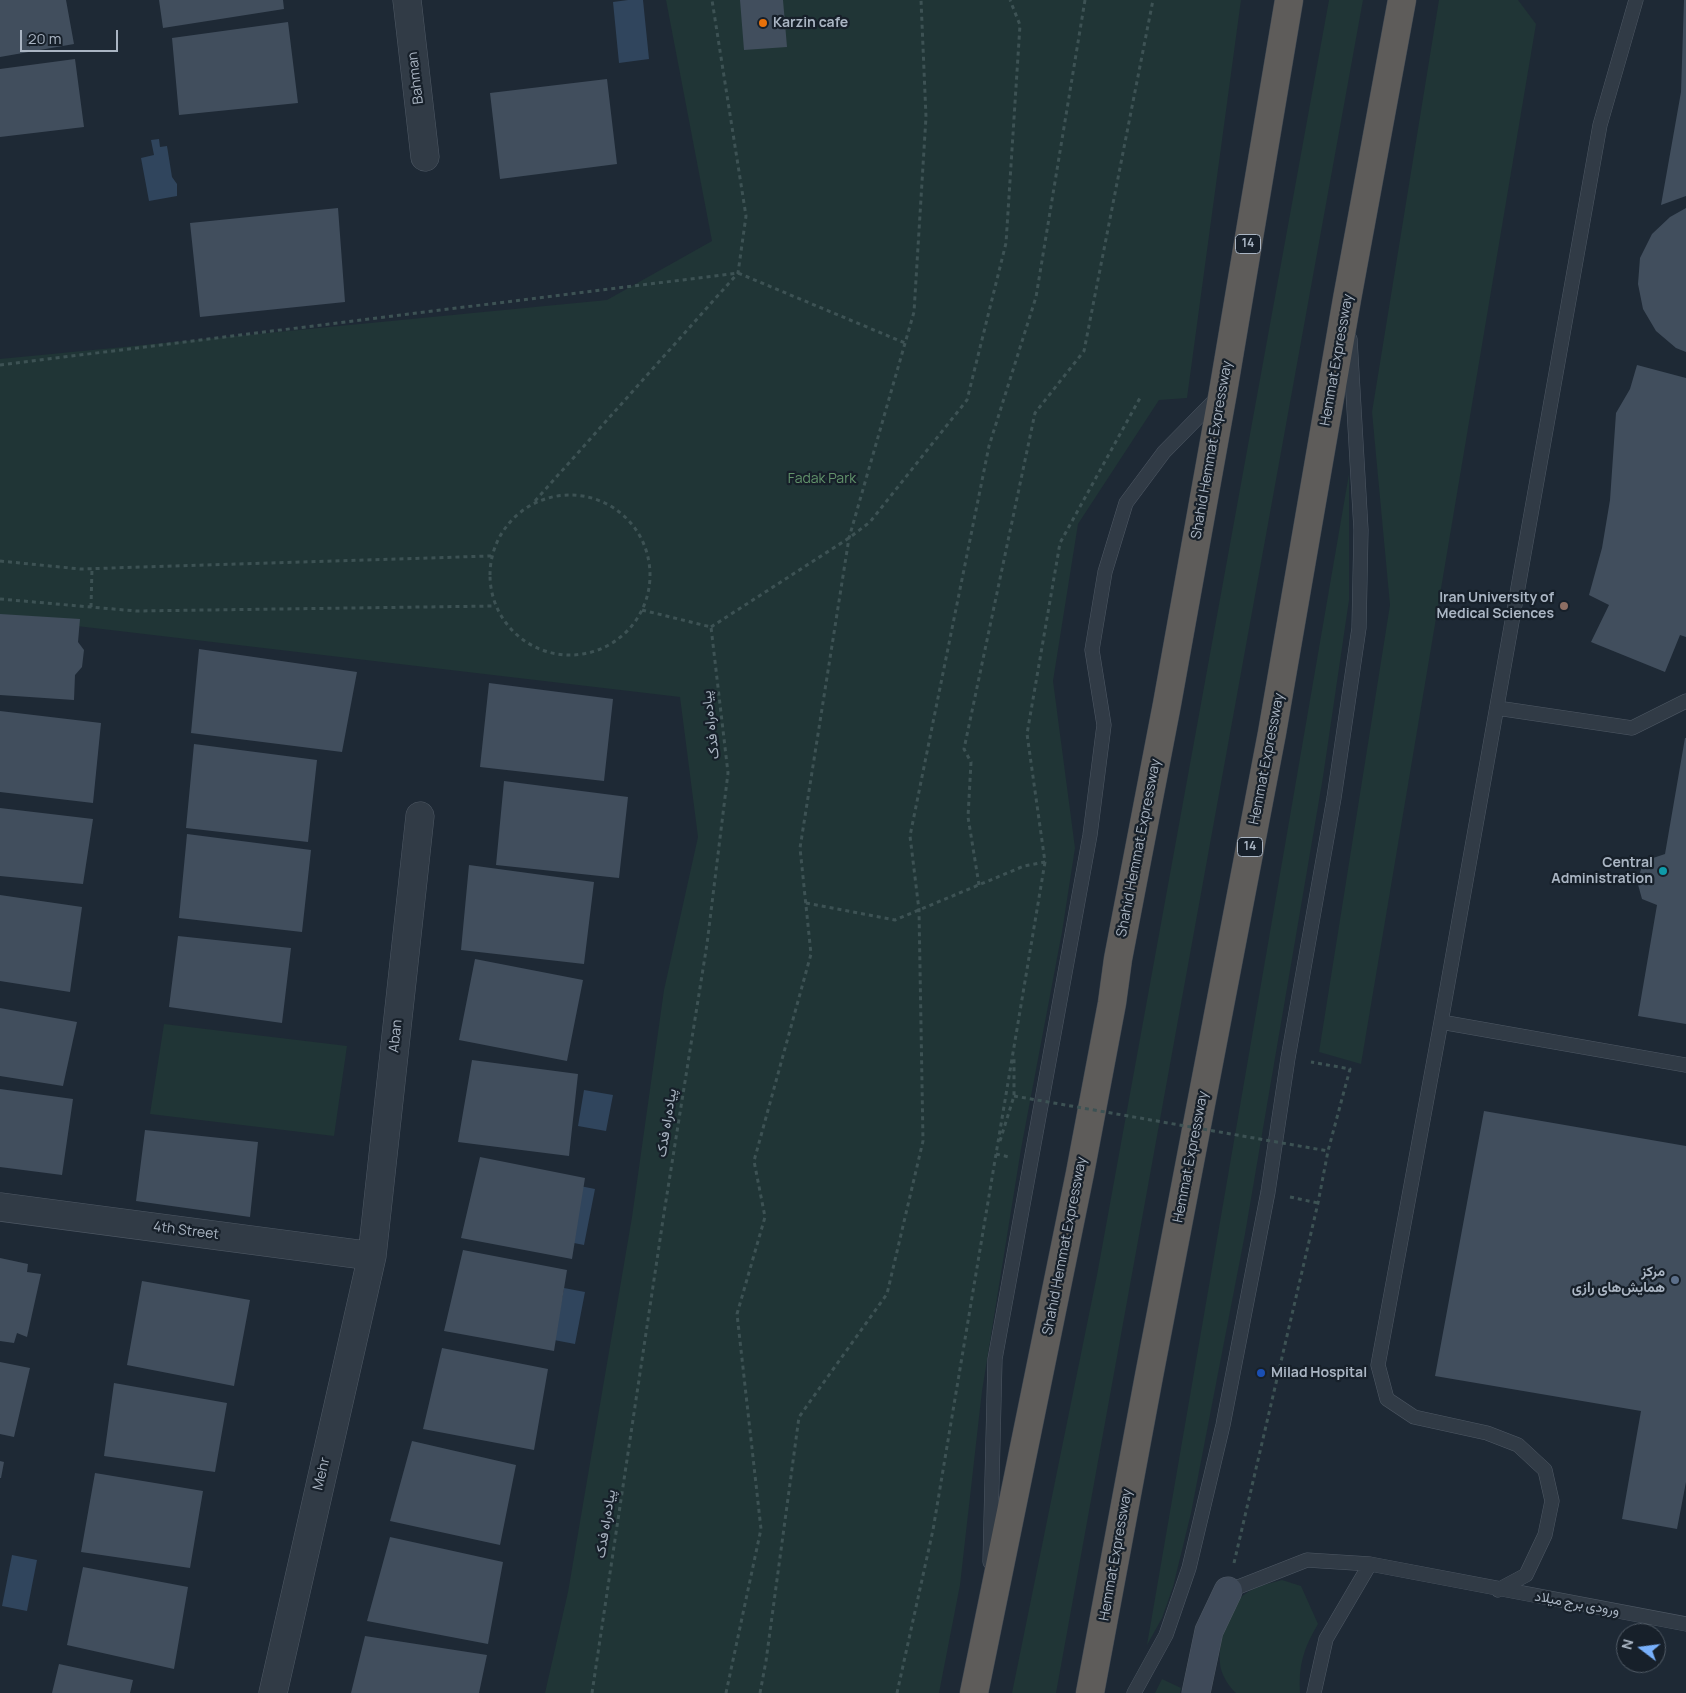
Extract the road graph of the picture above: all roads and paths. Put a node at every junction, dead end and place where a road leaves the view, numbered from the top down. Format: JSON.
{"nodes":[{"id":1,"x":408,"y":0,"type":"edge"},
{"id":2,"x":712,"y":0,"type":"edge"},
{"id":3,"x":921,"y":0,"type":"edge"},
{"id":4,"x":1010,"y":0,"type":"edge"},
{"id":5,"x":1085,"y":0,"type":"edge"},
{"id":6,"x":1153,"y":0,"type":"edge"},
{"id":7,"x":1269,"y":0,"type":"edge"},
{"id":8,"x":1289,"y":0,"type":"edge"},
{"id":9,"x":1402,"y":0,"type":"edge"},
{"id":10,"x":1636,"y":0,"type":"edge"},
{"id":11,"x":1272,"y":96,"type":"junction"},
{"id":12,"x":425,"y":157,"type":"dead end"},
{"id":13,"x":738,"y":273,"type":"junction"},
{"id":14,"x":1347,"y":299,"type":"junction"},
{"id":15,"x":906,"y":343,"type":"junction"},
{"id":16,"x":0,"y":365,"type":"edge"},
{"id":17,"x":1223,"y":392,"type":"junction"},
{"id":18,"x":1141,"y":396,"type":"dead end"},
{"id":19,"x":535,"y":501,"type":"junction"},
{"id":20,"x":849,"y":538,"type":"junction"},
{"id":21,"x":491,"y":556,"type":"junction"},
{"id":22,"x":0,"y":561,"type":"edge"},
{"id":23,"x":92,"y":568,"type":"junction"},
{"id":24,"x":0,"y":599,"type":"edge"},
{"id":25,"x":495,"y":606,"type":"junction"},
{"id":26,"x":91,"y":607,"type":"junction"},
{"id":27,"x":642,"y":610,"type":"junction"},
{"id":28,"x":711,"y":626,"type":"junction"},
{"id":29,"x":1686,"y":701,"type":"edge"},
{"id":30,"x":1497,"y":708,"type":"junction"},
{"id":31,"x":420,"y":816,"type":"dead end"},
{"id":32,"x":1046,"y":862,"type":"junction"},
{"id":33,"x":979,"y":885,"type":"junction"},
{"id":34,"x":806,"y":904,"type":"junction"},
{"id":35,"x":919,"y":910,"type":"junction"},
{"id":36,"x":1441,"y":1022,"type":"junction"},
{"id":37,"x":1013,"y":1051,"type":"junction"},
{"id":38,"x":1288,"y":1058,"type":"junction"},
{"id":39,"x":1686,"y":1065,"type":"edge"},
{"id":40,"x":1014,"y":1096,"type":"junction"},
{"id":41,"x":1328,"y":1151,"type":"junction"},
{"id":42,"x":996,"y":1154,"type":"junction"},
{"id":43,"x":0,"y":1207,"type":"edge"},
{"id":44,"x":372,"y":1256,"type":"junction"},
{"id":45,"x":1370,"y":1564,"type":"junction"},
{"id":46,"x":1498,"y":1590,"type":"junction"},
{"id":47,"x":1228,"y":1591,"type":"junction"},
{"id":48,"x":988,"y":1621,"type":"junction"},
{"id":49,"x":1686,"y":1624,"type":"edge"},
{"id":50,"x":273,"y":1693,"type":"edge"},
{"id":51,"x":592,"y":1693,"type":"edge"},
{"id":52,"x":726,"y":1693,"type":"edge"},
{"id":53,"x":760,"y":1693,"type":"edge"},
{"id":54,"x":897,"y":1693,"type":"edge"},
{"id":55,"x":974,"y":1693,"type":"edge"},
{"id":56,"x":1090,"y":1693,"type":"edge"},
{"id":57,"x":1134,"y":1693,"type":"edge"},
{"id":58,"x":1196,"y":1693,"type":"edge"},
{"id":59,"x":1314,"y":1693,"type":"edge"}],
"edges":[{"from":1,"to":12,"type":"street","name":"Bahman"},
{"from":2,"to":13,"type":"path"},
{"from":3,"to":15,"type":"path"},
{"from":4,"to":20,"type":"path"},
{"from":5,"to":35,"type":"path"},
{"from":6,"to":33,"type":"path"},
{"from":7,"to":11,"type":"highway"},
{"from":8,"to":11,"type":"highway","name":"Shahid Hemmat Expressway","number":"14"},
{"from":9,"to":14,"type":"highway","name":"Hemmat Expressway","number":"14"},
{"from":10,"to":30,"type":"lane"},
{"from":11,"to":17,"type":"highway","name":"Shahid Hemmat Expressway","number":"14"},
{"from":13,"to":15,"type":"path"},
{"from":13,"to":16,"type":"path"},
{"from":13,"to":19,"type":"path"},
{"from":14,"to":38,"type":"lane"},
{"from":14,"to":56,"type":"highway","name":"Hemmat Expressway","number":"14"},
{"from":15,"to":20,"type":"path"},
{"from":17,"to":48,"type":"highway","name":"Shahid Hemmat Expressway","number":"14"},
{"from":17,"to":48,"type":"lane"},
{"from":18,"to":32,"type":"path"},
{"from":19,"to":21,"type":"path"},
{"from":19,"to":27,"type":"path"},
{"from":20,"to":28,"type":"path"},
{"from":20,"to":34,"type":"path"},
{"from":21,"to":23,"type":"path"},
{"from":21,"to":25,"type":"path"},
{"from":22,"to":23,"type":"path"},
{"from":23,"to":26,"type":"path"},
{"from":24,"to":26,"type":"path"},
{"from":25,"to":26,"type":"path"},
{"from":25,"to":27,"type":"path"},
{"from":27,"to":28,"type":"path"},
{"from":28,"to":51,"type":"path","name":"پیاده‌راه فدک"},
{"from":29,"to":30,"type":"lane"},
{"from":30,"to":36,"type":"lane"},
{"from":31,"to":44,"type":"street","name":"Aban"},
{"from":32,"to":33,"type":"path"},
{"from":32,"to":37,"type":"path"},
{"from":33,"to":35,"type":"path"},
{"from":34,"to":35,"type":"path"},
{"from":34,"to":52,"type":"path"},
{"from":35,"to":53,"type":"path"},
{"from":36,"to":39,"type":"lane"},
{"from":36,"to":46,"type":"lane"},
{"from":37,"to":40,"type":"path"},
{"from":37,"to":42,"type":"path"},
{"from":38,"to":41,"type":"path"},
{"from":38,"to":57,"type":"lane"},
{"from":40,"to":41,"type":"path","bridge":true},
{"from":40,"to":42,"type":"path"},
{"from":41,"to":47,"type":"path"},
{"from":42,"to":54,"type":"path"},
{"from":43,"to":44,"type":"street","name":"4th Street"},
{"from":44,"to":50,"type":"street","name":"Mehr"},
{"from":45,"to":46,"type":"lane","name":"ورودی برج میلاد"},
{"from":45,"to":47,"type":"lane","name":"ورودی برج میلاد"},
{"from":45,"to":59,"type":"lane"},
{"from":46,"to":49,"type":"lane","name":"ورودی برج میلاد"},
{"from":47,"to":58,"type":"main road"},
{"from":48,"to":55,"type":"highway","name":"Shahid Hemmat Expressway","number":"14"}]}
